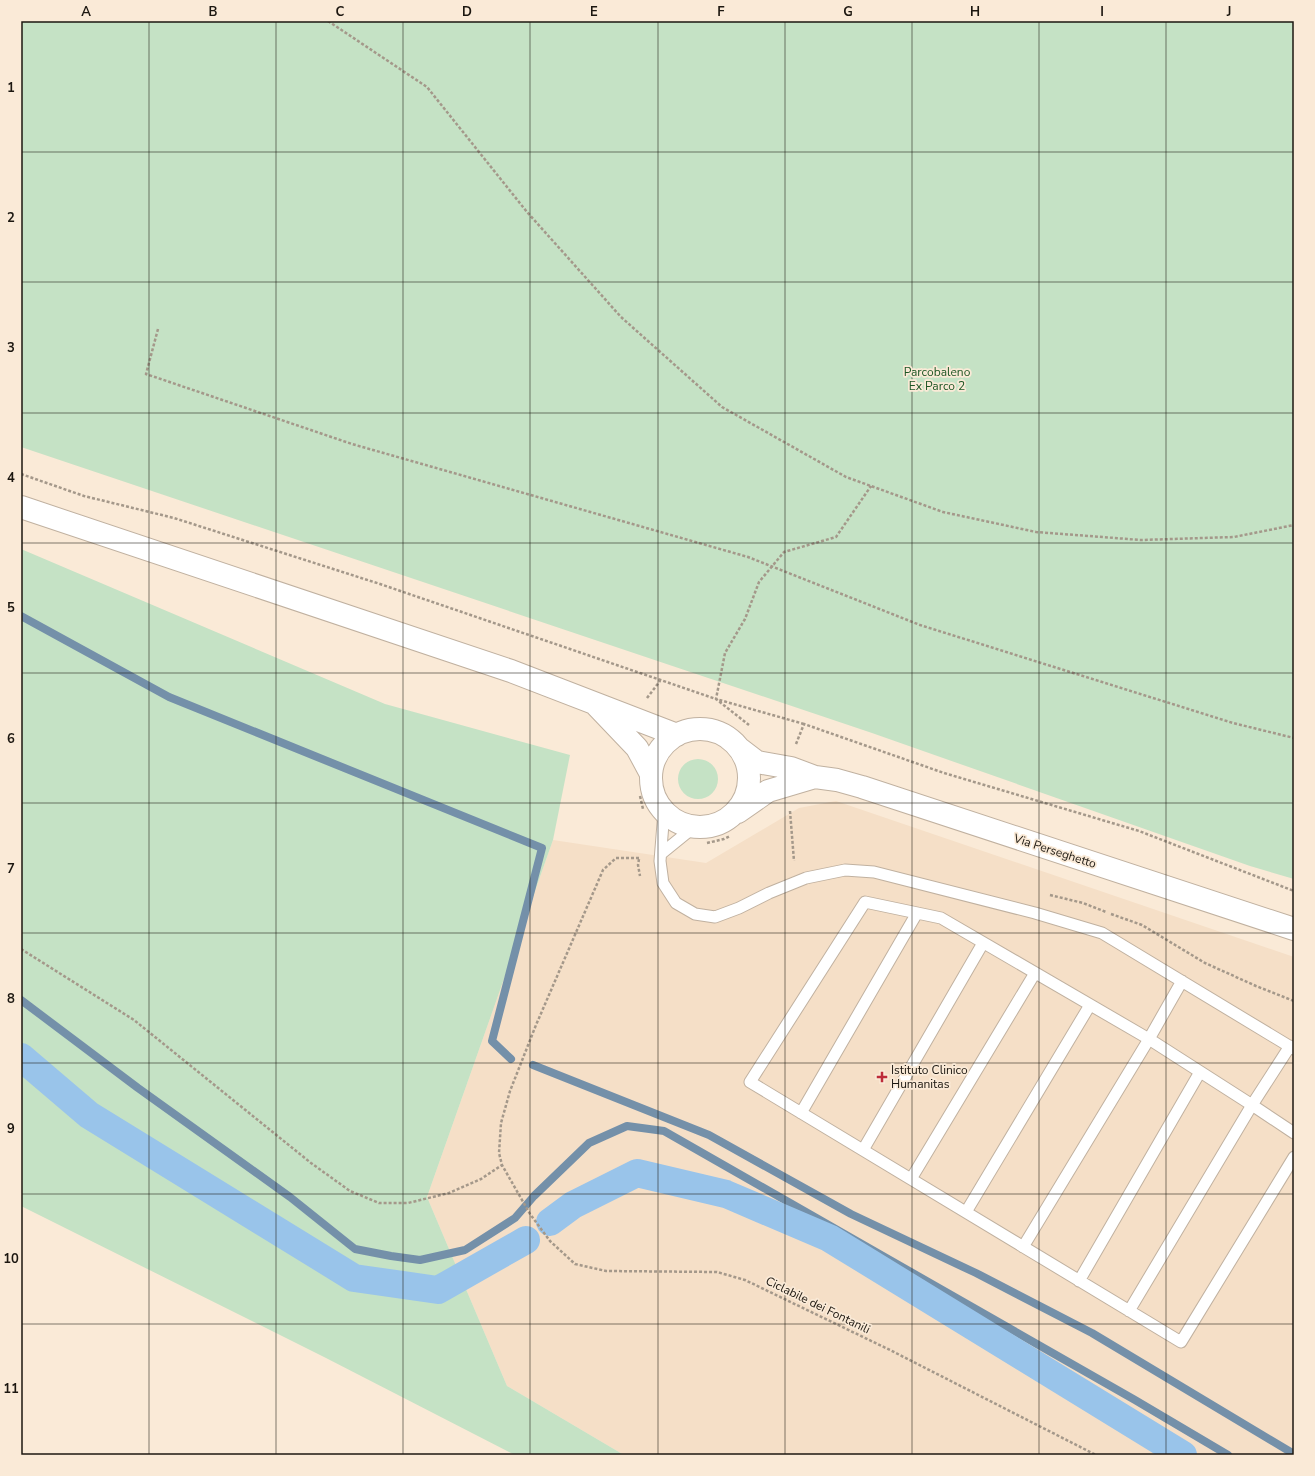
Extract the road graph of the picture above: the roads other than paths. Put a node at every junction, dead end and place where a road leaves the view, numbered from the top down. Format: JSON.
{"nodes":[{"id":1,"x":21,"y":507,"type":"edge"},
{"id":2,"x":591,"y":700,"type":"junction"},
{"id":3,"x":677,"y":735,"type":"junction"},
{"id":4,"x":740,"y":749,"type":"junction"},
{"id":5,"x":651,"y":774,"type":"junction"},
{"id":6,"x":814,"y":777,"type":"junction"},
{"id":7,"x":654,"y":810,"type":"junction"},
{"id":8,"x":732,"y":816,"type":"junction"},
{"id":9,"x":694,"y":827,"type":"junction"},
{"id":10,"x":662,"y":853,"type":"junction"},
{"id":11,"x":917,"y":913,"type":"junction"},
{"id":12,"x":1294,"y":929,"type":"edge"},
{"id":13,"x":983,"y":942,"type":"junction"},
{"id":14,"x":1035,"y":974,"type":"junction"},
{"id":15,"x":1182,"y":981,"type":"junction"},
{"id":16,"x":1090,"y":1005,"type":"junction"},
{"id":17,"x":1149,"y":1040,"type":"junction"},
{"id":18,"x":1292,"y":1048,"type":"edge"},
{"id":19,"x":1200,"y":1072,"type":"junction"},
{"id":20,"x":1252,"y":1104,"type":"junction"},
{"id":21,"x":801,"y":1113,"type":"junction"},
{"id":22,"x":1294,"y":1133,"type":"edge"},
{"id":23,"x":863,"y":1150,"type":"junction"},
{"id":24,"x":1294,"y":1157,"type":"edge"},
{"id":25,"x":911,"y":1179,"type":"junction"},
{"id":26,"x":966,"y":1212,"type":"junction"},
{"id":27,"x":1024,"y":1247,"type":"junction"},
{"id":28,"x":1079,"y":1281,"type":"junction"},
{"id":29,"x":1129,"y":1311,"type":"junction"}],
"edges":[{"from":1,"to":2,"type":"street"},
{"from":2,"to":3,"type":"street"},
{"from":2,"to":5,"type":"street"},
{"from":3,"to":4,"type":"street"},
{"from":3,"to":5,"type":"street"},
{"from":4,"to":6,"type":"street","name":"Via Perseghetto"},
{"from":4,"to":8,"type":"street"},
{"from":5,"to":7,"type":"street"},
{"from":6,"to":8,"type":"street","name":"Via Perseghetto"},
{"from":6,"to":12,"type":"street","name":"Via Perseghetto"},
{"from":7,"to":9,"type":"street"},
{"from":7,"to":10,"type":"lane"},
{"from":8,"to":9,"type":"street"},
{"from":9,"to":10,"type":"lane"},
{"from":10,"to":15,"type":"lane"},
{"from":11,"to":13,"type":"lane"},
{"from":11,"to":21,"type":"lane"},
{"from":11,"to":21,"type":"lane"},
{"from":13,"to":14,"type":"lane"},
{"from":13,"to":23,"type":"lane"},
{"from":14,"to":16,"type":"lane"},
{"from":14,"to":25,"type":"lane"},
{"from":15,"to":17,"type":"lane"},
{"from":15,"to":18,"type":"lane"},
{"from":16,"to":17,"type":"lane"},
{"from":16,"to":26,"type":"lane"},
{"from":17,"to":19,"type":"lane"},
{"from":17,"to":27,"type":"lane"},
{"from":18,"to":20,"type":"lane"},
{"from":19,"to":20,"type":"lane"},
{"from":19,"to":28,"type":"lane"},
{"from":20,"to":22,"type":"lane"},
{"from":20,"to":29,"type":"lane"},
{"from":21,"to":23,"type":"lane"},
{"from":23,"to":25,"type":"lane"},
{"from":24,"to":29,"type":"lane"},
{"from":25,"to":26,"type":"lane"},
{"from":26,"to":27,"type":"lane"},
{"from":27,"to":28,"type":"lane"},
{"from":28,"to":29,"type":"lane"}]}
